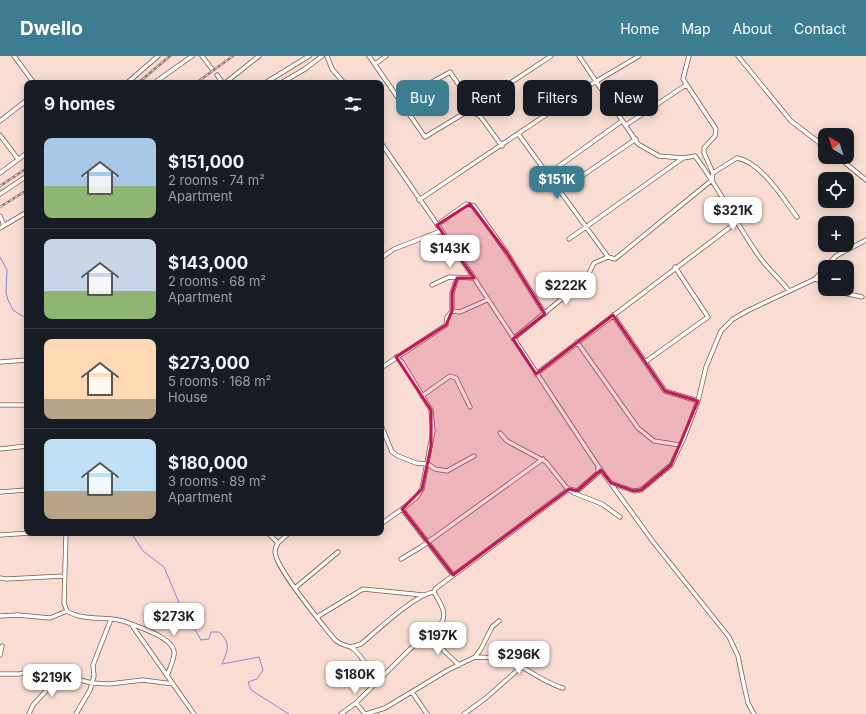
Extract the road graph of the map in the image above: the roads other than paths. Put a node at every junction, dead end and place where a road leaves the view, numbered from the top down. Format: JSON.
{"nodes":[{"id":1,"x":14,"y":56,"type":"edge"},
{"id":2,"x":158,"y":56,"type":"edge"},
{"id":3,"x":192,"y":56,"type":"edge"},
{"id":4,"x":202,"y":56,"type":"edge"},
{"id":5,"x":259,"y":56,"type":"edge"},
{"id":6,"x":309,"y":56,"type":"edge"},
{"id":7,"x":322,"y":56,"type":"edge"},
{"id":8,"x":327,"y":56,"type":"edge"},
{"id":9,"x":369,"y":56,"type":"edge"},
{"id":10,"x":386,"y":56,"type":"edge"},
{"id":11,"x":551,"y":56,"type":"edge"},
{"id":12,"x":579,"y":56,"type":"edge"},
{"id":13,"x":639,"y":56,"type":"edge"},
{"id":14,"x":689,"y":56,"type":"edge"},
{"id":15,"x":738,"y":56,"type":"edge"},
{"id":16,"x":375,"y":64,"type":"junction"},
{"id":17,"x":212,"y":69,"type":"dead end"},
{"id":18,"x":217,"y":75,"type":"dead end"},
{"id":19,"x":32,"y":80,"type":"edge"},
{"id":20,"x":130,"y":80,"type":"edge"},
{"id":21,"x":158,"y":80,"type":"edge"},
{"id":22,"x":221,"y":80,"type":"edge"},
{"id":23,"x":228,"y":80,"type":"edge"},
{"id":24,"x":270,"y":80,"type":"edge"},
{"id":25,"x":286,"y":80,"type":"edge"},
{"id":26,"x":341,"y":80,"type":"edge"},
{"id":27,"x":436,"y":80,"type":"edge"},
{"id":28,"x":515,"y":80,"type":"edge"},
{"id":29,"x":457,"y":82,"type":"edge"},
{"id":30,"x":595,"y":82,"type":"junction"},
{"id":31,"x":686,"y":85,"type":"junction"},
{"id":32,"x":396,"y":94,"type":"edge"},
{"id":33,"x":24,"y":102,"type":"edge"},
{"id":34,"x":411,"y":116,"type":"edge"},
{"id":35,"x":460,"y":116,"type":"edge"},
{"id":36,"x":480,"y":116,"type":"edge"},
{"id":37,"x":0,"y":121,"type":"edge"},
{"id":38,"x":622,"y":121,"type":"junction"},
{"id":39,"x":626,"y":125,"type":"junction"},
{"id":40,"x":0,"y":135,"type":"edge"},
{"id":41,"x":519,"y":135,"type":"junction"},
{"id":42,"x":636,"y":139,"type":"junction"},
{"id":43,"x":818,"y":142,"type":"edge"},
{"id":44,"x":502,"y":146,"type":"junction"},
{"id":45,"x":384,"y":152,"type":"edge"},
{"id":46,"x":24,"y":155,"type":"edge"},
{"id":47,"x":683,"y":158,"type":"junction"},
{"id":48,"x":18,"y":159,"type":"junction"},
{"id":49,"x":847,"y":164,"type":"edge"},
{"id":50,"x":713,"y":173,"type":"junction"},
{"id":51,"x":0,"y":174,"type":"edge"},
{"id":52,"x":548,"y":174,"type":"junction"},
{"id":53,"x":24,"y":178,"type":"edge"},
{"id":54,"x":712,"y":180,"type":"junction"},
{"id":55,"x":866,"y":180,"type":"edge"},
{"id":56,"x":560,"y":191,"type":"junction"},
{"id":57,"x":0,"y":194,"type":"edge"},
{"id":58,"x":420,"y":200,"type":"junction"},
{"id":59,"x":24,"y":214,"type":"edge"},
{"id":60,"x":0,"y":216,"type":"edge"},
{"id":61,"x":797,"y":217,"type":"dead end"},
{"id":62,"x":737,"y":222,"type":"junction"},
{"id":63,"x":4,"y":225,"type":"junction"},
{"id":64,"x":437,"y":225,"type":"junction"},
{"id":65,"x":586,"y":226,"type":"junction"},
{"id":66,"x":0,"y":228,"type":"edge"},
{"id":67,"x":441,"y":231,"type":"junction"},
{"id":68,"x":569,"y":239,"type":"dead end"},
{"id":69,"x":866,"y":240,"type":"edge"},
{"id":70,"x":384,"y":256,"type":"edge"},
{"id":71,"x":608,"y":257,"type":"junction"},
{"id":72,"x":833,"y":260,"type":"edge"},
{"id":73,"x":675,"y":267,"type":"junction"},
{"id":74,"x":818,"y":276,"type":"edge"},
{"id":75,"x":457,"y":278,"type":"junction"},
{"id":76,"x":473,"y":278,"type":"junction"},
{"id":77,"x":815,"y":279,"type":"junction"},
{"id":78,"x":818,"y":280,"type":"edge"},
{"id":79,"x":432,"y":285,"type":"dead end"},
{"id":80,"x":789,"y":292,"type":"junction"},
{"id":81,"x":854,"y":295,"type":"edge"},
{"id":82,"x":862,"y":297,"type":"dead end"},
{"id":83,"x":487,"y":300,"type":"junction"},
{"id":84,"x":452,"y":311,"type":"junction"},
{"id":85,"x":545,"y":314,"type":"junction"},
{"id":86,"x":613,"y":315,"type":"junction"},
{"id":87,"x":512,"y":339,"type":"junction"},
{"id":88,"x":578,"y":342,"type":"junction"},
{"id":89,"x":396,"y":357,"type":"junction"},
{"id":90,"x":24,"y":360,"type":"edge"},
{"id":91,"x":0,"y":362,"type":"edge"},
{"id":92,"x":645,"y":362,"type":"junction"},
{"id":93,"x":384,"y":366,"type":"edge"},
{"id":94,"x":536,"y":374,"type":"junction"},
{"id":95,"x":422,"y":396,"type":"junction"},
{"id":96,"x":698,"y":400,"type":"junction"},
{"id":97,"x":0,"y":405,"type":"edge"},
{"id":98,"x":24,"y":405,"type":"edge"},
{"id":99,"x":470,"y":407,"type":"dead end"},
{"id":100,"x":384,"y":432,"type":"edge"},
{"id":101,"x":500,"y":433,"type":"dead end"},
{"id":102,"x":680,"y":445,"type":"junction"},
{"id":103,"x":24,"y":446,"type":"edge"},
{"id":104,"x":0,"y":449,"type":"edge"},
{"id":105,"x":474,"y":456,"type":"dead end"},
{"id":106,"x":543,"y":459,"type":"junction"},
{"id":107,"x":428,"y":464,"type":"junction"},
{"id":108,"x":598,"y":466,"type":"junction"},
{"id":109,"x":611,"y":483,"type":"junction"},
{"id":110,"x":569,"y":489,"type":"junction"},
{"id":111,"x":24,"y":490,"type":"edge"},
{"id":112,"x":0,"y":492,"type":"edge"},
{"id":113,"x":402,"y":509,"type":"junction"},
{"id":114,"x":620,"y":517,"type":"dead end"},
{"id":115,"x":384,"y":522,"type":"edge"},
{"id":116,"x":24,"y":533,"type":"edge"},
{"id":117,"x":0,"y":535,"type":"edge"},
{"id":118,"x":66,"y":536,"type":"edge"},
{"id":119,"x":271,"y":536,"type":"edge"},
{"id":120,"x":286,"y":536,"type":"edge"},
{"id":121,"x":278,"y":543,"type":"junction"},
{"id":122,"x":426,"y":543,"type":"junction"},
{"id":123,"x":338,"y":552,"type":"dead end"},
{"id":124,"x":401,"y":559,"type":"dead end"},
{"id":125,"x":453,"y":575,"type":"junction"},
{"id":126,"x":64,"y":576,"type":"junction"},
{"id":127,"x":0,"y":578,"type":"edge"},
{"id":128,"x":295,"y":588,"type":"junction"},
{"id":129,"x":434,"y":592,"type":"junction"},
{"id":130,"x":423,"y":596,"type":"junction"},
{"id":131,"x":67,"y":611,"type":"junction"},
{"id":132,"x":0,"y":617,"type":"edge"},
{"id":133,"x":317,"y":617,"type":"junction"},
{"id":134,"x":111,"y":619,"type":"junction"},
{"id":135,"x":499,"y":621,"type":"dead end"},
{"id":136,"x":131,"y":624,"type":"junction"},
{"id":137,"x":426,"y":635,"type":"junction"},
{"id":138,"x":2,"y":646,"type":"dead end"},
{"id":139,"x":352,"y":648,"type":"junction"},
{"id":140,"x":0,"y":655,"type":"edge"},
{"id":141,"x":475,"y":657,"type":"junction"},
{"id":142,"x":459,"y":665,"type":"junction"},
{"id":143,"x":521,"y":667,"type":"junction"},
{"id":144,"x":51,"y":673,"type":"junction"},
{"id":145,"x":0,"y":674,"type":"edge"},
{"id":146,"x":167,"y":676,"type":"junction"},
{"id":147,"x":377,"y":682,"type":"junction"},
{"id":148,"x":92,"y":683,"type":"junction"},
{"id":149,"x":173,"y":684,"type":"junction"},
{"id":150,"x":563,"y":688,"type":"dead end"},
{"id":151,"x":412,"y":692,"type":"junction"},
{"id":152,"x":356,"y":703,"type":"junction"},
{"id":153,"x":29,"y":714,"type":"edge"},
{"id":154,"x":76,"y":714,"type":"edge"},
{"id":155,"x":194,"y":714,"type":"edge"},
{"id":156,"x":341,"y":714,"type":"edge"},
{"id":157,"x":366,"y":714,"type":"edge"},
{"id":158,"x":427,"y":714,"type":"edge"},
{"id":159,"x":464,"y":714,"type":"edge"},
{"id":160,"x":754,"y":714,"type":"edge"}],
"edges":[{"from":1,"to":19,"type":"street"},
{"from":2,"to":20,"type":"street"},
{"from":3,"to":21,"type":"street"},
{"from":4,"to":17,"type":"street"},
{"from":5,"to":23,"type":"street"},
{"from":6,"to":24,"type":"street"},
{"from":7,"to":25,"type":"street"},
{"from":8,"to":26,"type":"street"},
{"from":9,"to":16,"type":"street"},
{"from":10,"to":16,"type":"street"},
{"from":11,"to":28,"type":"street"},
{"from":12,"to":30,"type":"street"},
{"from":13,"to":30,"type":"street"},
{"from":14,"to":31,"type":"street"},
{"from":15,"to":43,"type":"street"},
{"from":16,"to":32,"type":"street"},
{"from":18,"to":22,"type":"street"},
{"from":27,"to":29,"type":"street"},
{"from":30,"to":38,"type":"street"},
{"from":30,"to":41,"type":"street"},
{"from":31,"to":39,"type":"street"},
{"from":31,"to":50,"type":"street"},
{"from":33,"to":37,"type":"street"},
{"from":34,"to":35,"type":"street"},
{"from":36,"to":44,"type":"street"},
{"from":38,"to":39,"type":"street"},
{"from":38,"to":52,"type":"street"},
{"from":39,"to":42,"type":"street"},
{"from":40,"to":48,"type":"street"},
{"from":41,"to":44,"type":"street"},
{"from":41,"to":52,"type":"street"},
{"from":42,"to":47,"type":"street"},
{"from":42,"to":56,"type":"street"},
{"from":44,"to":58,"type":"street"},
{"from":45,"to":58,"type":"street"},
{"from":46,"to":48,"type":"street"},
{"from":47,"to":54,"type":"street"},
{"from":47,"to":65,"type":"street"},
{"from":48,"to":51,"type":"street"},
{"from":49,"to":55,"type":"street"},
{"from":50,"to":54,"type":"street"},
{"from":50,"to":61,"type":"street"},
{"from":52,"to":56,"type":"street"},
{"from":53,"to":57,"type":"street"},
{"from":54,"to":62,"type":"street"},
{"from":54,"to":71,"type":"street"},
{"from":56,"to":65,"type":"street"},
{"from":58,"to":64,"type":"street"},
{"from":59,"to":63,"type":"street"},
{"from":60,"to":63,"type":"street"},
{"from":62,"to":73,"type":"street"},
{"from":62,"to":80,"type":"street"},
{"from":63,"to":66,"type":"street"},
{"from":64,"to":67,"type":"street"},
{"from":64,"to":85,"type":"street"},
{"from":65,"to":68,"type":"street"},
{"from":65,"to":71,"type":"street"},
{"from":67,"to":70,"type":"street"},
{"from":67,"to":76,"type":"street"},
{"from":69,"to":72,"type":"street"},
{"from":71,"to":85,"type":"street"},
{"from":73,"to":86,"type":"street"},
{"from":73,"to":92,"type":"street"},
{"from":74,"to":77,"type":"street"},
{"from":75,"to":76,"type":"street"},
{"from":75,"to":79,"type":"street"},
{"from":75,"to":84,"type":"street"},
{"from":76,"to":83,"type":"street"},
{"from":77,"to":78,"type":"street"},
{"from":77,"to":80,"type":"street"},
{"from":80,"to":96,"type":"street"},
{"from":81,"to":82,"type":"street"},
{"from":83,"to":84,"type":"street"},
{"from":83,"to":87,"type":"street"},
{"from":84,"to":89,"type":"street"},
{"from":85,"to":87,"type":"street"},
{"from":86,"to":88,"type":"street"},
{"from":86,"to":92,"type":"street"},
{"from":87,"to":94,"type":"street"},
{"from":88,"to":94,"type":"street"},
{"from":88,"to":102,"type":"street"},
{"from":89,"to":93,"type":"street"},
{"from":89,"to":95,"type":"street"},
{"from":90,"to":91,"type":"street"},
{"from":92,"to":96,"type":"street"},
{"from":94,"to":108,"type":"street"},
{"from":95,"to":99,"type":"street"},
{"from":95,"to":107,"type":"street"},
{"from":96,"to":102,"type":"street"},
{"from":97,"to":98,"type":"street"},
{"from":100,"to":107,"type":"street"},
{"from":101,"to":106,"type":"street"},
{"from":102,"to":109,"type":"street"},
{"from":103,"to":104,"type":"street"},
{"from":105,"to":107,"type":"street"},
{"from":106,"to":110,"type":"street"},
{"from":106,"to":122,"type":"street"},
{"from":107,"to":113,"type":"street"},
{"from":108,"to":109,"type":"street"},
{"from":108,"to":110,"type":"street"},
{"from":109,"to":160,"type":"street"},
{"from":110,"to":114,"type":"street"},
{"from":110,"to":125,"type":"street"},
{"from":111,"to":112,"type":"street"},
{"from":113,"to":115,"type":"street"},
{"from":113,"to":122,"type":"street"},
{"from":116,"to":117,"type":"street"},
{"from":118,"to":126,"type":"street"},
{"from":119,"to":121,"type":"street"},
{"from":120,"to":121,"type":"street"},
{"from":121,"to":128,"type":"street"},
{"from":122,"to":124,"type":"street"},
{"from":122,"to":125,"type":"street"},
{"from":123,"to":128,"type":"street"},
{"from":125,"to":129,"type":"street"},
{"from":126,"to":127,"type":"street"},
{"from":126,"to":131,"type":"street"},
{"from":128,"to":133,"type":"street"},
{"from":129,"to":130,"type":"street"},
{"from":129,"to":137,"type":"street"},
{"from":130,"to":133,"type":"street"},
{"from":130,"to":139,"type":"street"},
{"from":131,"to":132,"type":"street"},
{"from":131,"to":134,"type":"street"},
{"from":133,"to":139,"type":"street"},
{"from":134,"to":136,"type":"street"},
{"from":134,"to":148,"type":"street"},
{"from":135,"to":141,"type":"street"},
{"from":136,"to":146,"type":"street"},
{"from":136,"to":146,"type":"street"},
{"from":137,"to":142,"type":"street"},
{"from":137,"to":147,"type":"street"},
{"from":138,"to":140,"type":"street"},
{"from":139,"to":147,"type":"street"},
{"from":141,"to":142,"type":"street"},
{"from":141,"to":143,"type":"street"},
{"from":142,"to":151,"type":"street"},
{"from":143,"to":150,"type":"street"},
{"from":143,"to":159,"type":"street"},
{"from":144,"to":145,"type":"street"},
{"from":144,"to":148,"type":"street"},
{"from":144,"to":153,"type":"street"},
{"from":146,"to":149,"type":"street"},
{"from":147,"to":152,"type":"street"},
{"from":148,"to":149,"type":"street"},
{"from":148,"to":154,"type":"street"},
{"from":149,"to":155,"type":"street"},
{"from":151,"to":157,"type":"street"},
{"from":151,"to":158,"type":"street"},
{"from":152,"to":156,"type":"street"},
{"from":152,"to":157,"type":"street"}]}
